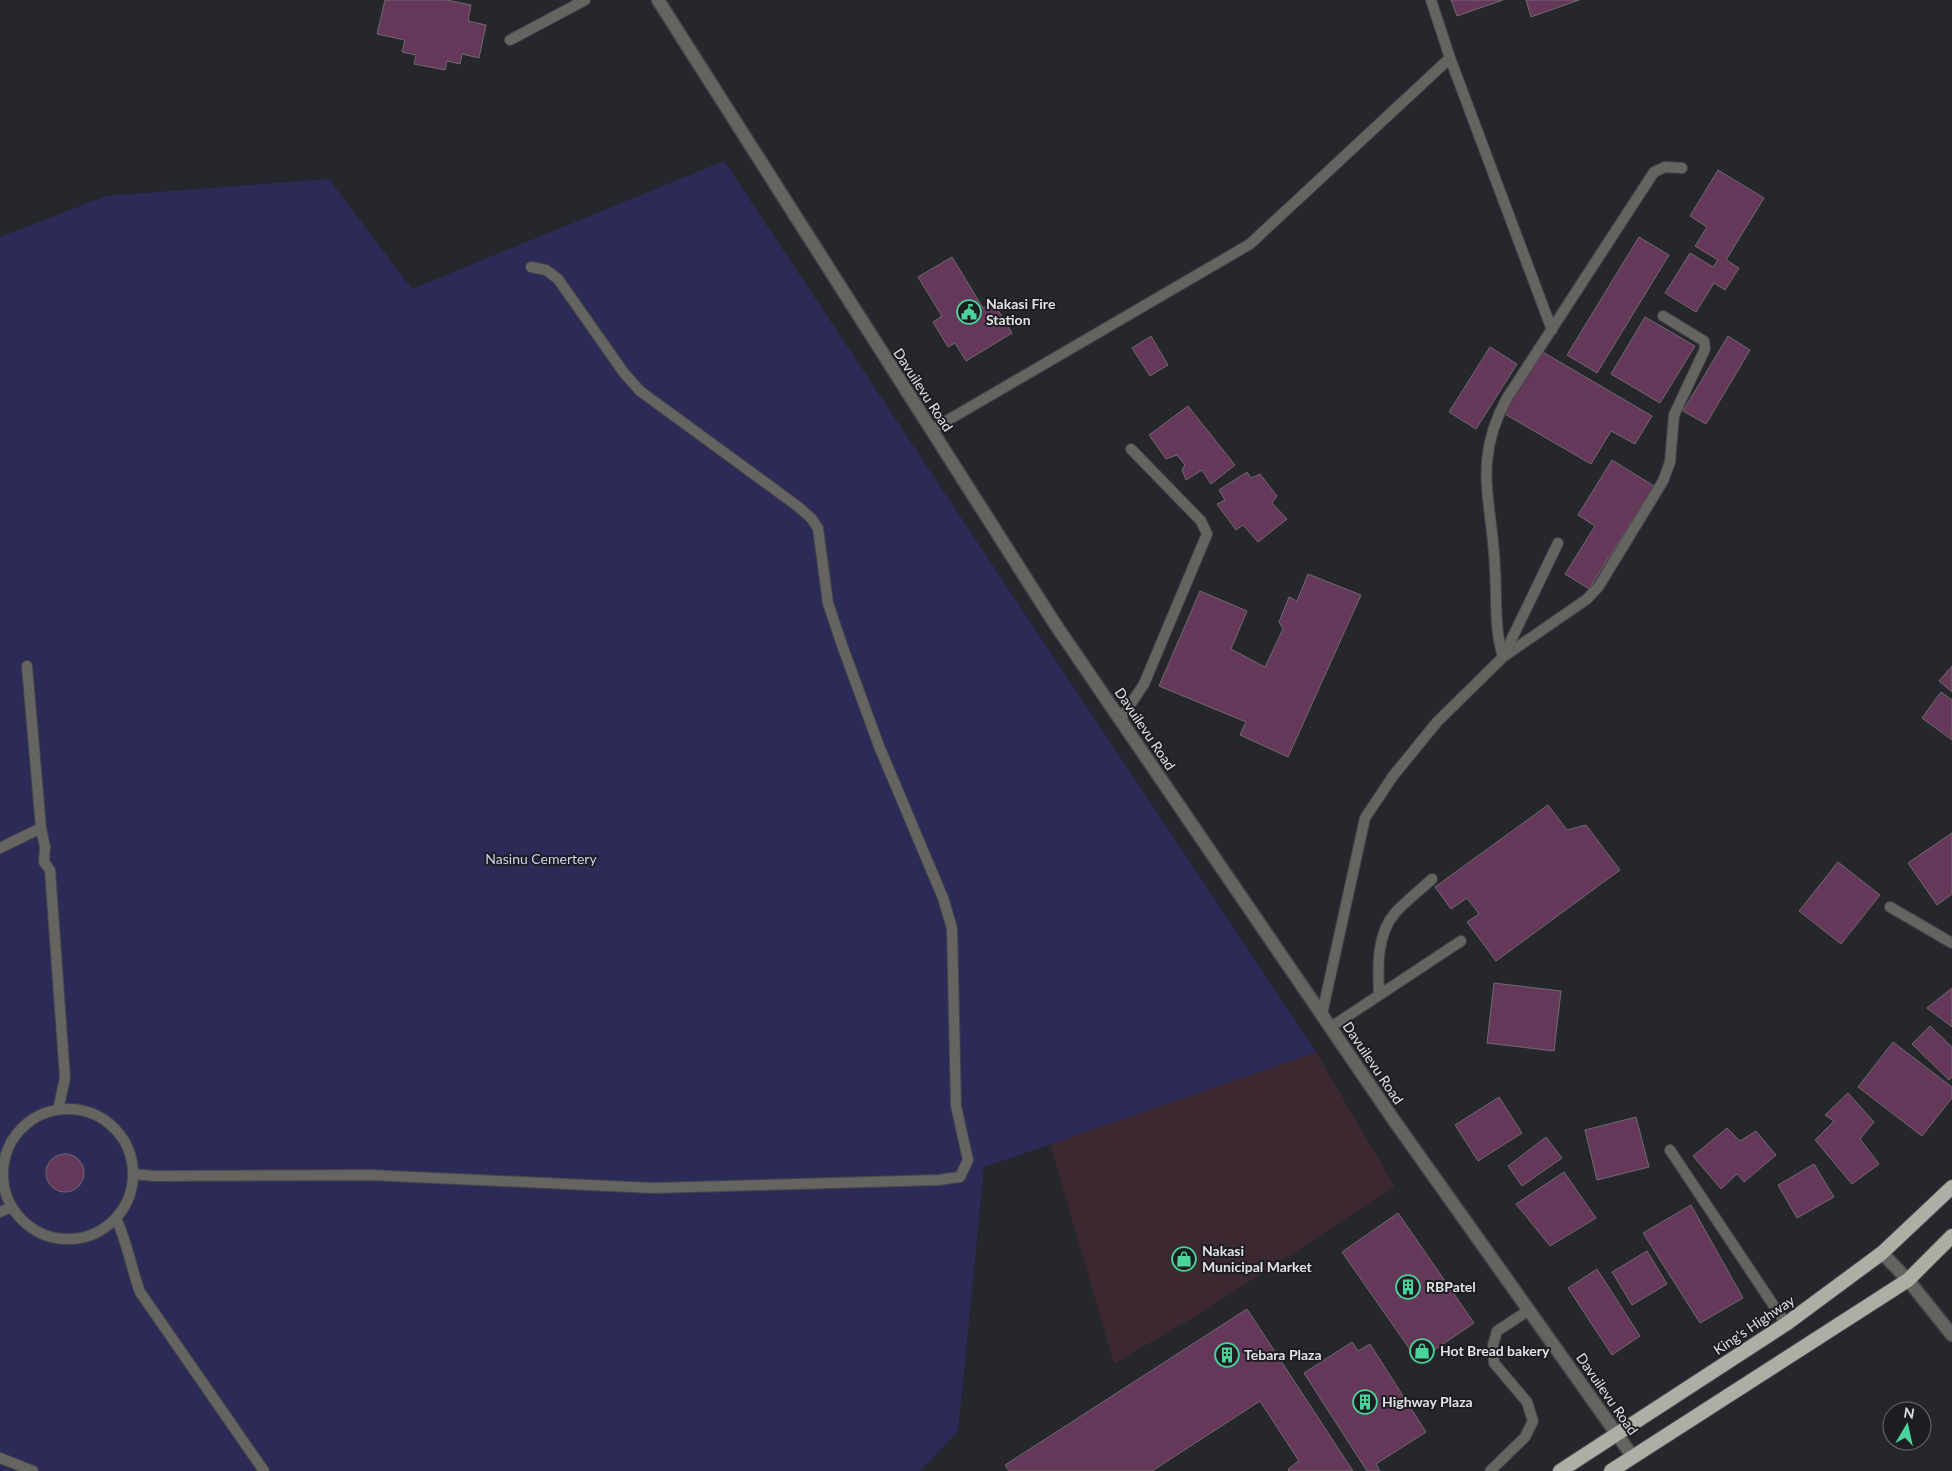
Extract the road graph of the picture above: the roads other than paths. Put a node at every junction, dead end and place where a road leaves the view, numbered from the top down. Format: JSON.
{"nodes":[{"id":1,"x":585,"y":0,"type":"edge"},
{"id":2,"x":658,"y":0,"type":"edge"},
{"id":3,"x":1432,"y":0,"type":"edge"},
{"id":4,"x":510,"y":40,"type":"dead end"},
{"id":5,"x":1450,"y":58,"type":"junction"},
{"id":6,"x":1682,"y":168,"type":"dead end"},
{"id":7,"x":531,"y":267,"type":"dead end"},
{"id":8,"x":1663,"y":316,"type":"dead end"},
{"id":9,"x":1552,"y":330,"type":"junction"},
{"id":10,"x":931,"y":430,"type":"junction"},
{"id":11,"x":1131,"y":449,"type":"dead end"},
{"id":12,"x":1558,"y":543,"type":"dead end"},
{"id":13,"x":1503,"y":657,"type":"junction"},
{"id":14,"x":27,"y":666,"type":"dead end"},
{"id":15,"x":1120,"y":720,"type":"junction"},
{"id":16,"x":41,"y":828,"type":"junction"},
{"id":17,"x":0,"y":848,"type":"edge"},
{"id":18,"x":1432,"y":879,"type":"dead end"},
{"id":19,"x":1890,"y":907,"type":"dead end"},
{"id":20,"x":1461,"y":941,"type":"dead end"},
{"id":21,"x":1952,"y":943,"type":"edge"},
{"id":22,"x":1379,"y":995,"type":"junction"},
{"id":23,"x":1322,"y":1014,"type":"junction"},
{"id":24,"x":1331,"y":1027,"type":"junction"},
{"id":25,"x":58,"y":1110,"type":"junction"},
{"id":26,"x":1670,"y":1150,"type":"dead end"},
{"id":27,"x":133,"y":1174,"type":"junction"},
{"id":28,"x":1952,"y":1187,"type":"edge"},
{"id":29,"x":12,"y":1207,"type":"junction"},
{"id":30,"x":0,"y":1212,"type":"edge"},
{"id":31,"x":116,"y":1218,"type":"junction"},
{"id":32,"x":1952,"y":1236,"type":"edge"},
{"id":33,"x":1882,"y":1253,"type":"junction"},
{"id":34,"x":1908,"y":1280,"type":"junction"},
{"id":35,"x":1529,"y":1310,"type":"junction"},
{"id":36,"x":1786,"y":1324,"type":"junction"},
{"id":37,"x":1952,"y":1335,"type":"edge"},
{"id":38,"x":1618,"y":1434,"type":"junction"},
{"id":39,"x":1633,"y":1457,"type":"junction"},
{"id":40,"x":0,"y":1458,"type":"edge"},
{"id":41,"x":33,"y":1471,"type":"edge"},
{"id":42,"x":264,"y":1471,"type":"edge"},
{"id":43,"x":1490,"y":1471,"type":"edge"},
{"id":44,"x":1560,"y":1471,"type":"edge"},
{"id":45,"x":1611,"y":1471,"type":"edge"}],
"edges":[{"from":1,"to":4,"type":"lane"},
{"from":2,"to":10,"type":"street","name":"Davuilevu Road"},
{"from":3,"to":5,"type":"lane"},
{"from":5,"to":9,"type":"lane"},
{"from":5,"to":10,"type":"lane"},
{"from":6,"to":9,"type":"lane"},
{"from":7,"to":27,"type":"lane"},
{"from":8,"to":13,"type":"lane"},
{"from":9,"to":13,"type":"lane"},
{"from":10,"to":15,"type":"street","name":"Davuilevu Road"},
{"from":11,"to":15,"type":"lane"},
{"from":12,"to":13,"type":"lane"},
{"from":13,"to":23,"type":"lane"},
{"from":14,"to":16,"type":"lane"},
{"from":15,"to":23,"type":"street","name":"Davuilevu Road"},
{"from":16,"to":17,"type":"lane"},
{"from":16,"to":25,"type":"lane"},
{"from":18,"to":22,"type":"lane"},
{"from":19,"to":21,"type":"lane"},
{"from":20,"to":22,"type":"lane"},
{"from":22,"to":24,"type":"lane"},
{"from":23,"to":24,"type":"street","name":"Davuilevu Road"},
{"from":24,"to":35,"type":"street","name":"Davuilevu Road"},
{"from":25,"to":27,"type":"lane"},
{"from":25,"to":29,"type":"lane"},
{"from":26,"to":36,"type":"lane"},
{"from":27,"to":31,"type":"lane"},
{"from":28,"to":33,"type":"highway","name":"King's Highway"},
{"from":29,"to":30,"type":"lane"},
{"from":29,"to":31,"type":"lane"},
{"from":31,"to":42,"type":"lane"},
{"from":32,"to":34,"type":"highway"},
{"from":33,"to":34,"type":"street"},
{"from":33,"to":36,"type":"highway","name":"King's Highway"},
{"from":34,"to":37,"type":"street"},
{"from":34,"to":39,"type":"highway"},
{"from":35,"to":38,"type":"street","name":"Davuilevu Road"},
{"from":35,"to":43,"type":"lane"},
{"from":36,"to":38,"type":"highway","name":"King's Highway"},
{"from":38,"to":39,"type":"street","name":"Davuilevu Road"},
{"from":38,"to":44,"type":"highway","name":"King's Highway"},
{"from":39,"to":45,"type":"highway"},
{"from":40,"to":41,"type":"lane"}]}
